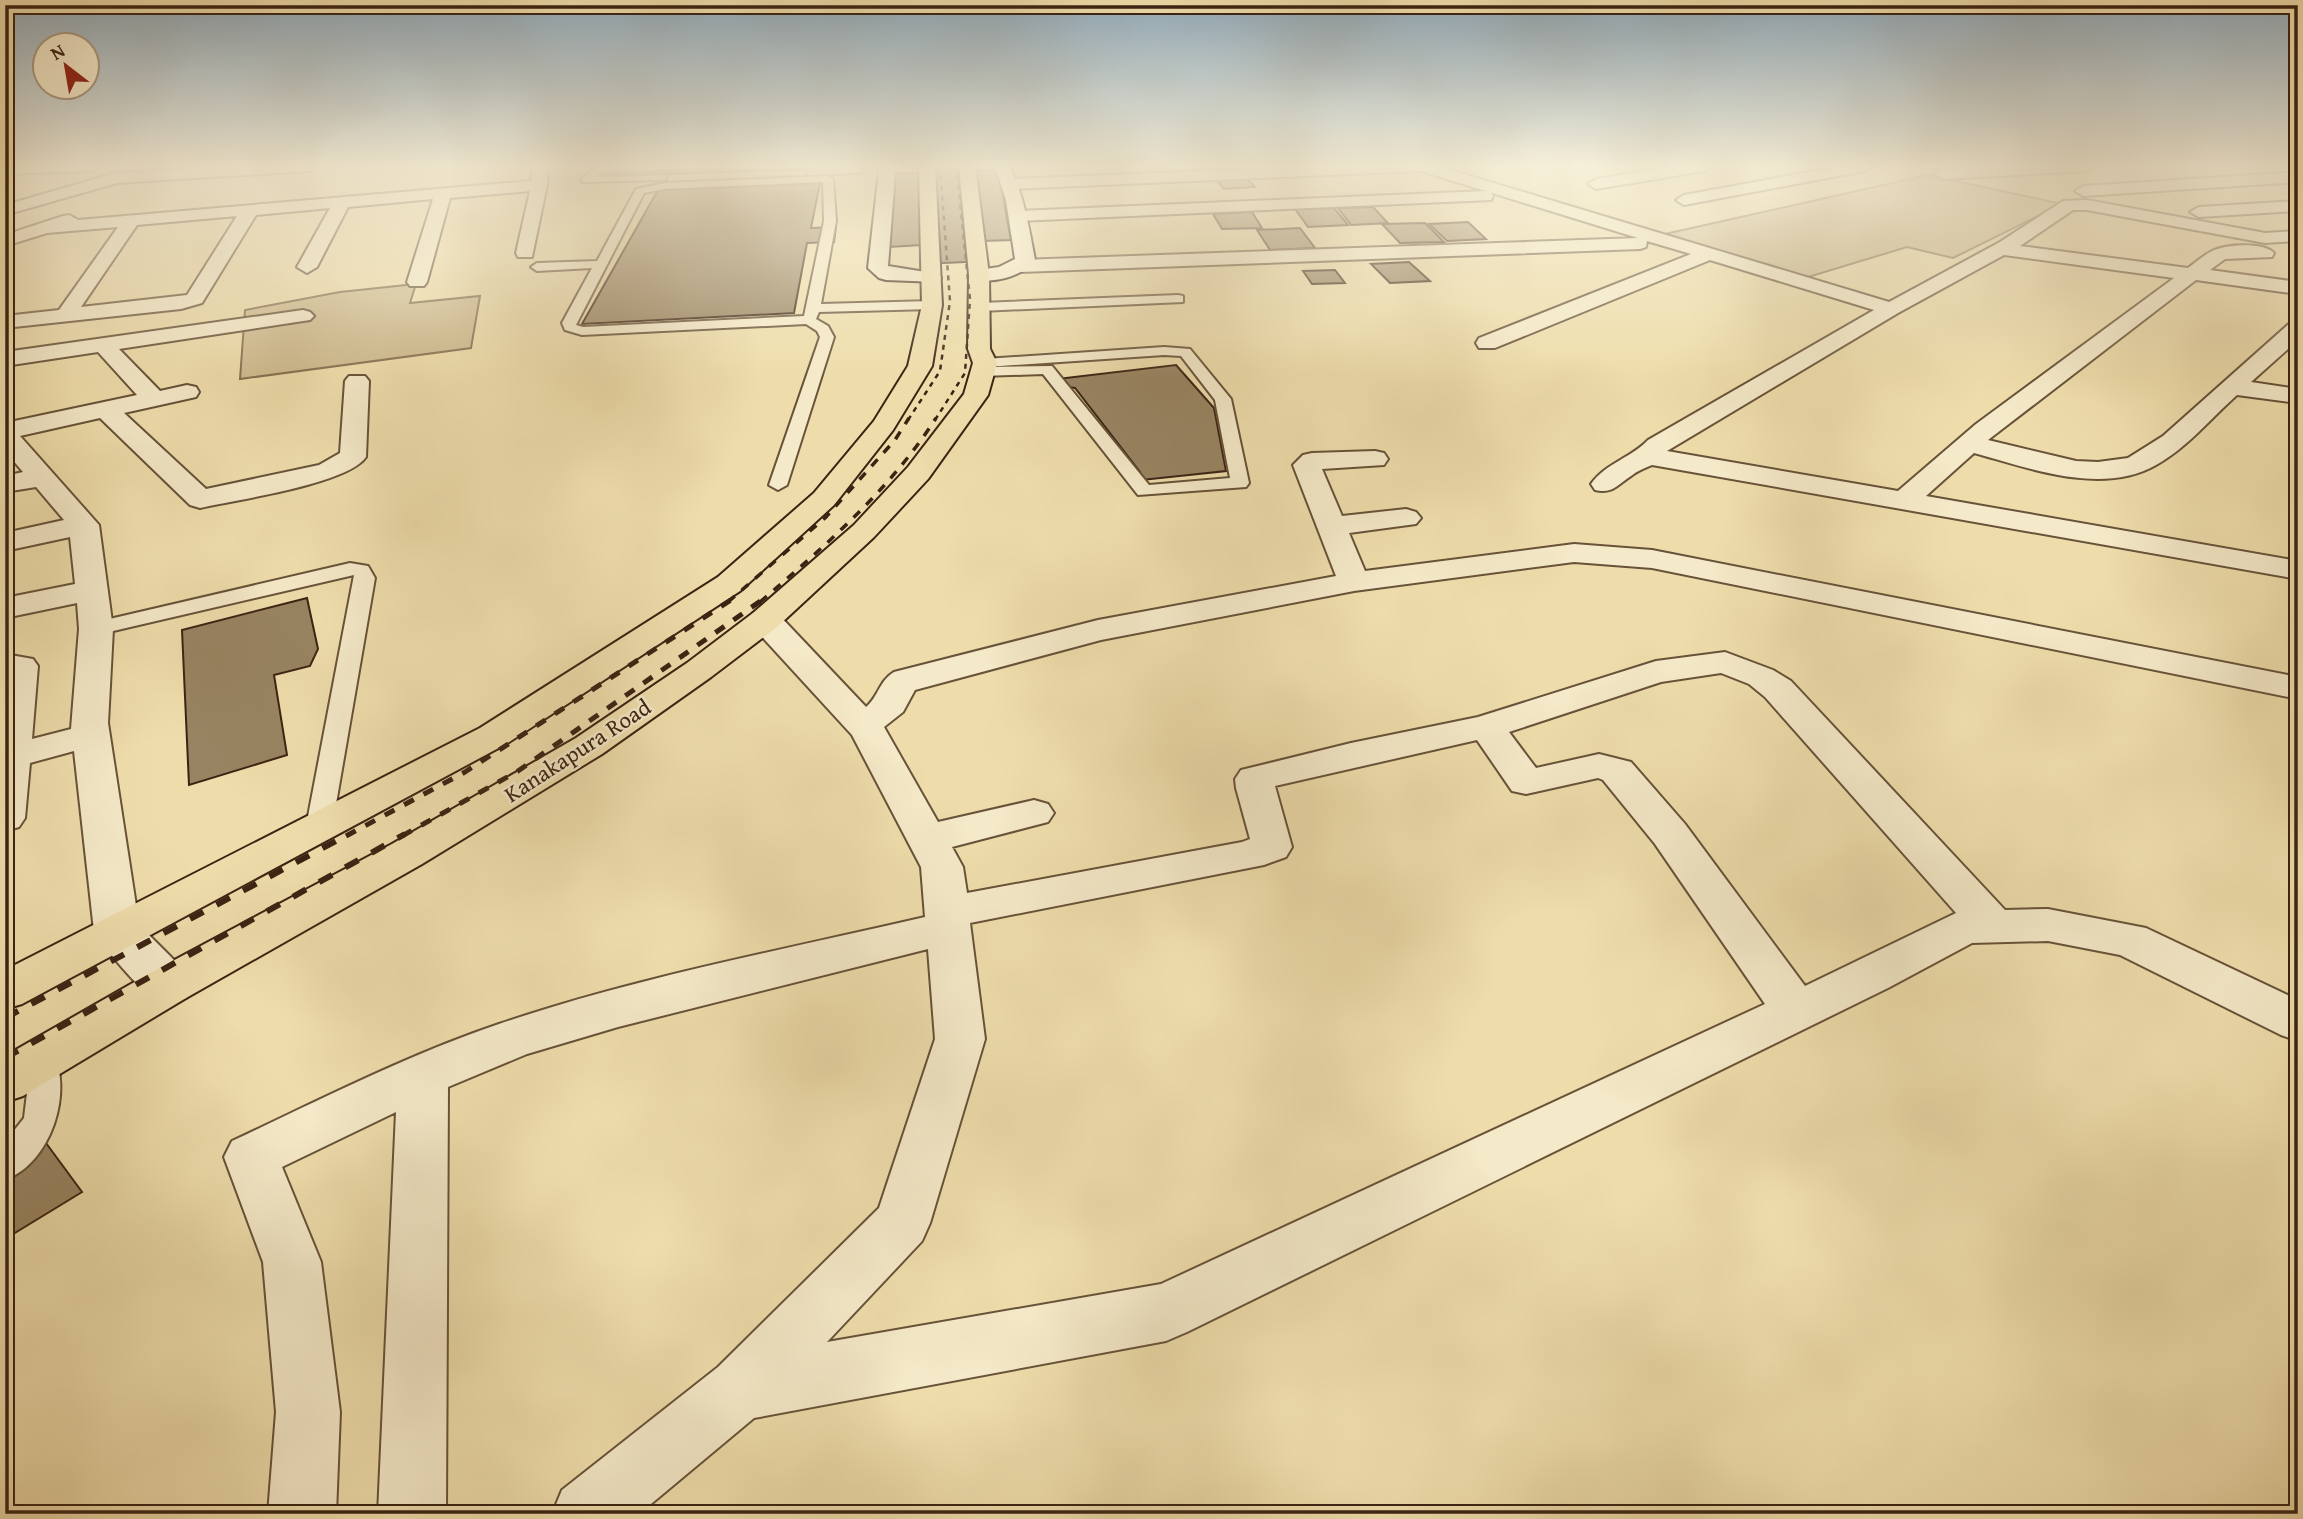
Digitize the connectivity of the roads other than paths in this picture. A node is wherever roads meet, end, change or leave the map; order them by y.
1 (120, 237) edge
2 (233, 237) edge
3 (323, 237) edge
4 (430, 237) edge
5 (533, 237) edge
6 (615, 237) edge
7 (827, 237) edge
8 (882, 237) edge
9 (930, 237) edge
10 (975, 237) edge
11 (1021, 237) edge
12 (1650, 237) edge
13 (2020, 237) edge
14 (2259, 237) edge
15 (2283, 237) edge
16 (13, 238) edge
17 (1666, 242) junction
18 (2002, 249) junction
19 (5, 254) edge
20 (1708, 254) junction
21 (2298, 258) edge
22 (531, 260) joint
23 (601, 264) junction
24 (1020, 266) junction
25 (307, 267) dead end
26 (2193, 274) junction
27 (417, 282) dead end
28 (980, 288) junction
29 (2298, 288) edge
30 (932, 289) junction
31 (1178, 299) dead end
32 (1891, 309) junction
33 (812, 314) junction
34 (65, 316) junction
35 (303, 316) dead end
36 (5, 322) edge
37 (2298, 328) edge
38 (1487, 343) dead end
39 (103, 345) junction
40 (5, 359) edge
41 (983, 368) junction
42 (357, 381) dead end
43 (2232, 387) junction
44 (187, 392) dead end
45 (2298, 396) edge
46 (154, 399) junction
47 (106, 410) junction
48 (5, 433) edge
49 (1969, 443) junction
50 (1648, 456) junction
51 (1375, 459) dead end
52 (44, 477) junction
53 (5, 484) edge
54 (1605, 484) dead end
55 (778, 485) dead end
56 (1905, 500) junction
57 (1406, 518) dead end
58 (84, 525) junction
59 (1331, 526) junction
60 (5, 542) edge
61 (2298, 570) edge
62 (1354, 582) junction
63 (91, 590) junction
64 (5, 608) edge
65 (765, 620) junction
66 (96, 629) junction
67 (5, 664) edge
68 (2298, 688) edge
69 (862, 725) junction
70 (1486, 727) junction
71 (90, 729) junction
72 (13, 751) junction
73 (1034, 813) dead end
74 (5, 818) edge
75 (319, 827) junction
76 (927, 839) junction
77 (948, 920) junction
78 (1994, 927) junction
79 (117, 931) junction
80 (169, 985) junction
81 (5, 991) edge
82 (1796, 1010) junction
83 (2298, 1022) edge
84 (41, 1059) junction
85 (423, 1074) junction
86 (5, 1081) edge
87 (5, 1165) edge
88 (740, 1389) junction
89 (302, 1514) edge
90 (412, 1514) edge
91 (586, 1514) edge

1 - 34 street
2 - 34 street
3 - 25 street
4 - 27 street
5 - 22 street
6 - 23 lane
7 - 33 lane
8 - 30 street
9 - 30 highway
10 - 28 highway
11 - 24 street
12 - 17 street
13 - 18 street
14 - 15 street
16 - 19 street
17 - 20 street
17 - 24 street
18 - 26 street
18 - 32 street
20 - 32 street
20 - 38 street
21 - 26 street
22 - 23 lane
23 - 33 lane
24 - 28 street
26 - 29 street
26 - 49 street
28 - 30 highway
28 - 31 lane
28 - 41 highway
30 - 33 lane
30 - 75 highway
32 - 50 street
33 - 55 lane
34 - 36 street
35 - 39 street
37 - 43 street
39 - 40 street
39 - 46 street
41 - 41 lane
41 - 65 highway, Kanakapura Road
42 - 47 street
43 - 45 street
43 - 49 street
44 - 46 street
46 - 47 street
47 - 48 street
48 - 52 street
49 - 56 street
50 - 54 street
50 - 56 street
51 - 59 street
52 - 53 street
52 - 58 street
56 - 61 street
57 - 59 street
58 - 60 street
58 - 63 street
59 - 62 street
62 - 68 street
62 - 69 street
63 - 64 street
63 - 66 street
65 - 69 street
65 - 80 highway, Kanakapura Road
66 - 71 street
66 - 75 lane
67 - 72 street
69 - 76 street
70 - 77 street
70 - 78 street
70 - 82 street
71 - 72 street
71 - 79 street
72 - 74 street
73 - 76 street
75 - 79 highway
76 - 77 street
77 - 85 street
77 - 88 street
78 - 82 street
78 - 83 street
79 - 80 street
79 - 81 highway
80 - 84 highway, Kanakapura Road
82 - 88 street
84 - 86 highway, Kanakapura Road
84 - 87 lane
85 - 89 street
85 - 90 street
88 - 91 street

